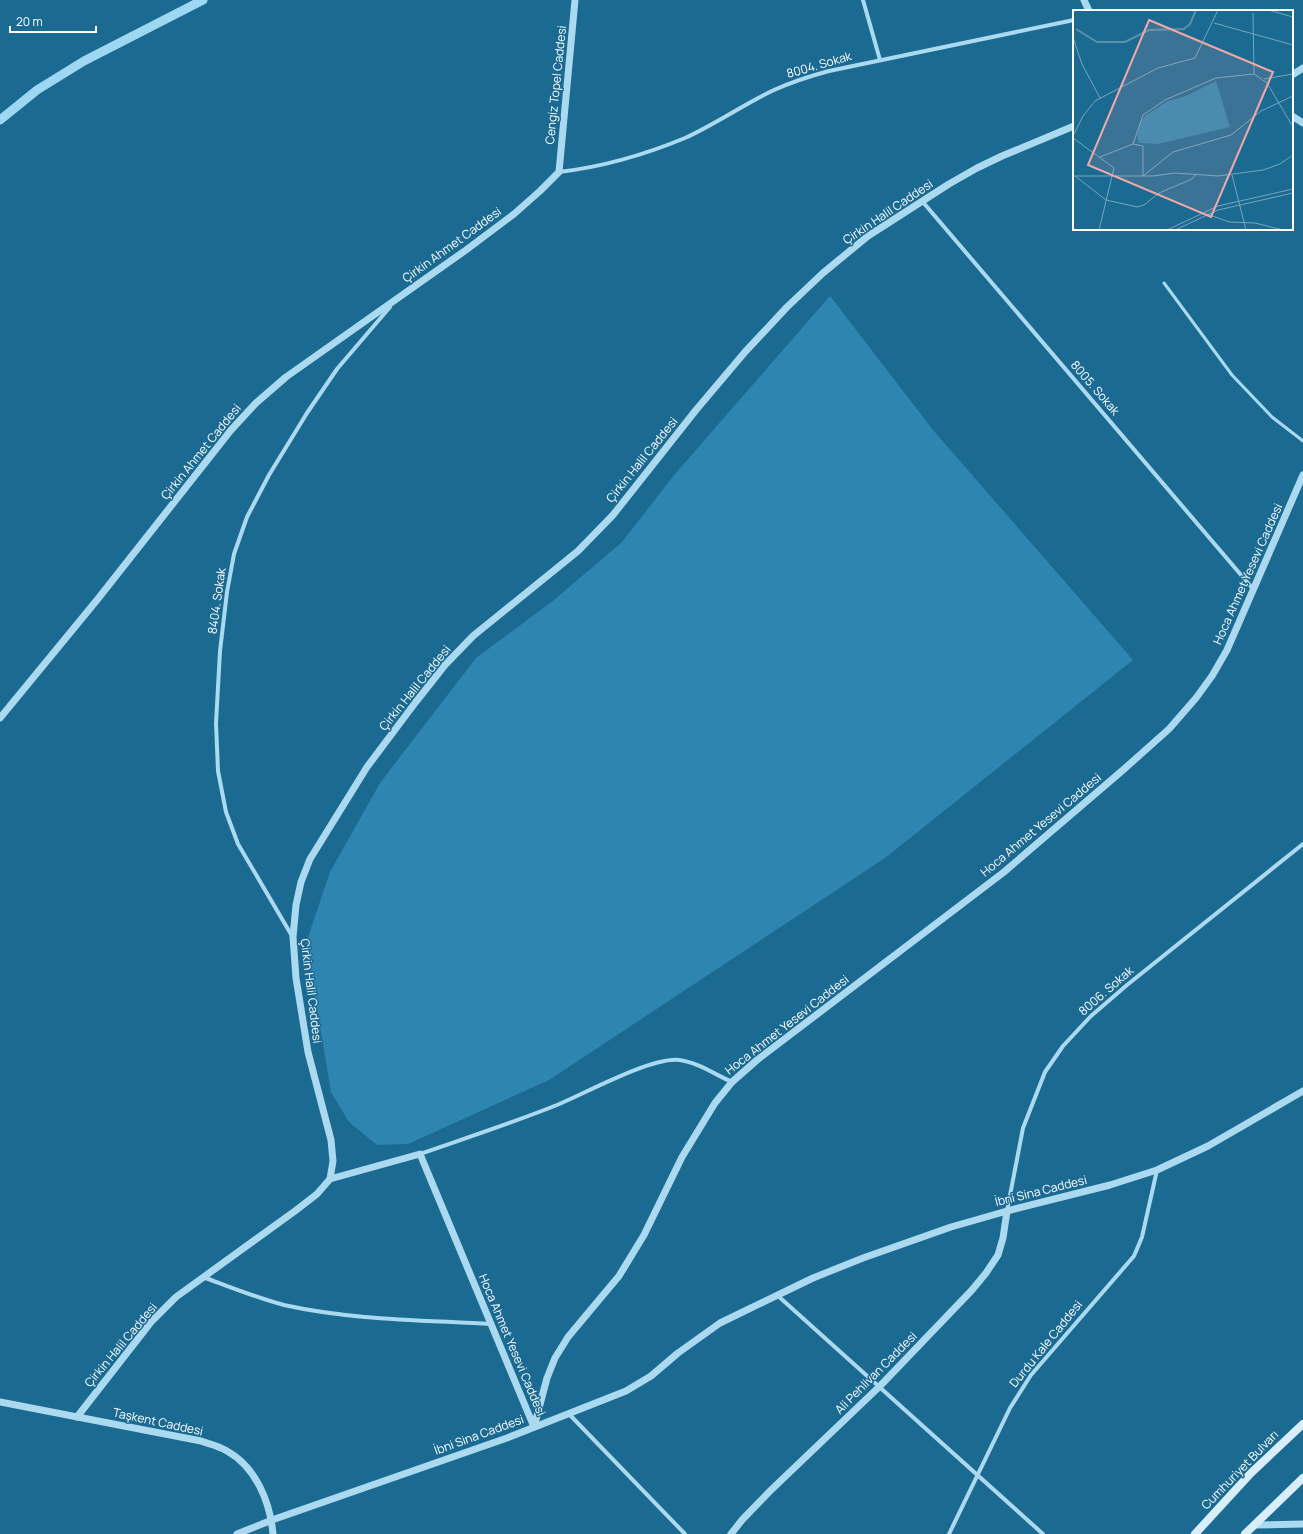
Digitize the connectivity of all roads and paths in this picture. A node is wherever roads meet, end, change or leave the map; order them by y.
1 (575, 0) edge
2 (864, 0) edge
3 (1084, 0) edge
4 (1089, 10) edge
5 (1073, 20) edge
6 (880, 60) junction
7 (1303, 68) edge
8 (1293, 74) edge
9 (1293, 117) edge
10 (1303, 123) edge
11 (1073, 126) edge
12 (559, 172) junction
13 (922, 201) junction
14 (1164, 283) dead end
15 (397, 299) junction
16 (1303, 441) edge
17 (1303, 475) edge
18 (1253, 589) junction
19 (0, 718) edge
20 (1303, 844) edge
21 (293, 937) junction
22 (732, 1082) junction
23 (1303, 1091) edge
24 (420, 1154) junction
25 (1157, 1170) junction
26 (330, 1179) junction
27 (1007, 1210) junction
28 (204, 1277) junction
29 (777, 1295) junction
30 (491, 1324) junction
31 (880, 1386) junction
32 (0, 1402) edge
33 (568, 1413) junction
34 (77, 1417) junction
35 (1303, 1424) edge
36 (534, 1427) junction
37 (977, 1476) junction
38 (1303, 1478) edge
39 (272, 1520) junction
40 (1303, 1524) edge
41 (1254, 1525) junction
42 (236, 1534) edge
43 (273, 1534) edge
44 (685, 1534) edge
45 (731, 1534) edge
46 (949, 1534) edge
47 (1043, 1534) edge
48 (1195, 1534) edge
49 (1245, 1534) edge

1 - 12 street, Cengiz Topel Caddesi
2 - 6 street
3 - 4 street
5 - 6 street, 8004. Sokak
6 - 12 street, 8004. Sokak
7 - 8 street
9 - 10 street
11 - 13 street, Çirkin Halil Caddesi
12 - 15 street, Çirkin Ahmet Caddesi
13 - 18 street, 8005. Sokak
13 - 21 street, Çirkin Halil Caddesi
14 - 16 lane
15 - 19 street, Çirkin Ahmet Caddesi
15 - 21 street, 8404. Sokak
17 - 18 street, Hoca Ahmet Yesevi Caddesi
18 - 22 street, Hoca Ahmet Yesevi Caddesi
20 - 27 street, 8006. Sokak
21 - 26 street, Çirkin Halil Caddesi
22 - 24 street
22 - 36 street, Hoca Ahmet Yesevi Caddesi
23 - 25 street, İbni Sina Caddesi
24 - 26 street
24 - 30 street, Hoca Ahmet Yesevi Caddesi
25 - 27 street, İbni Sina Caddesi
25 - 37 street, Durdu Kale Caddesi
26 - 28 street, Çirkin Halil Caddesi
27 - 29 street, İbni Sina Caddesi
27 - 31 street, Ali Pehlivan Caddesi
28 - 30 street
28 - 34 street, Çirkin Halil Caddesi
29 - 31 street
29 - 33 street, İbni Sina Caddesi
30 - 36 street, Hoca Ahmet Yesevi Caddesi
31 - 37 street
31 - 45 street, Ali Pehlivan Caddesi
32 - 34 street, Taşkent Caddesi
33 - 36 street, İbni Sina Caddesi
33 - 44 street
34 - 39 street, Taşkent Caddesi
35 - 48 main road, Cumhuriyet Bulvarı
36 - 39 street, İbni Sina Caddesi
37 - 46 street, Durdu Kale Caddesi
37 - 47 street
38 - 41 main road
39 - 42 street, İbni Sina Caddesi
39 - 43 street, Taşkent Caddesi
40 - 41 street
41 - 49 main road

